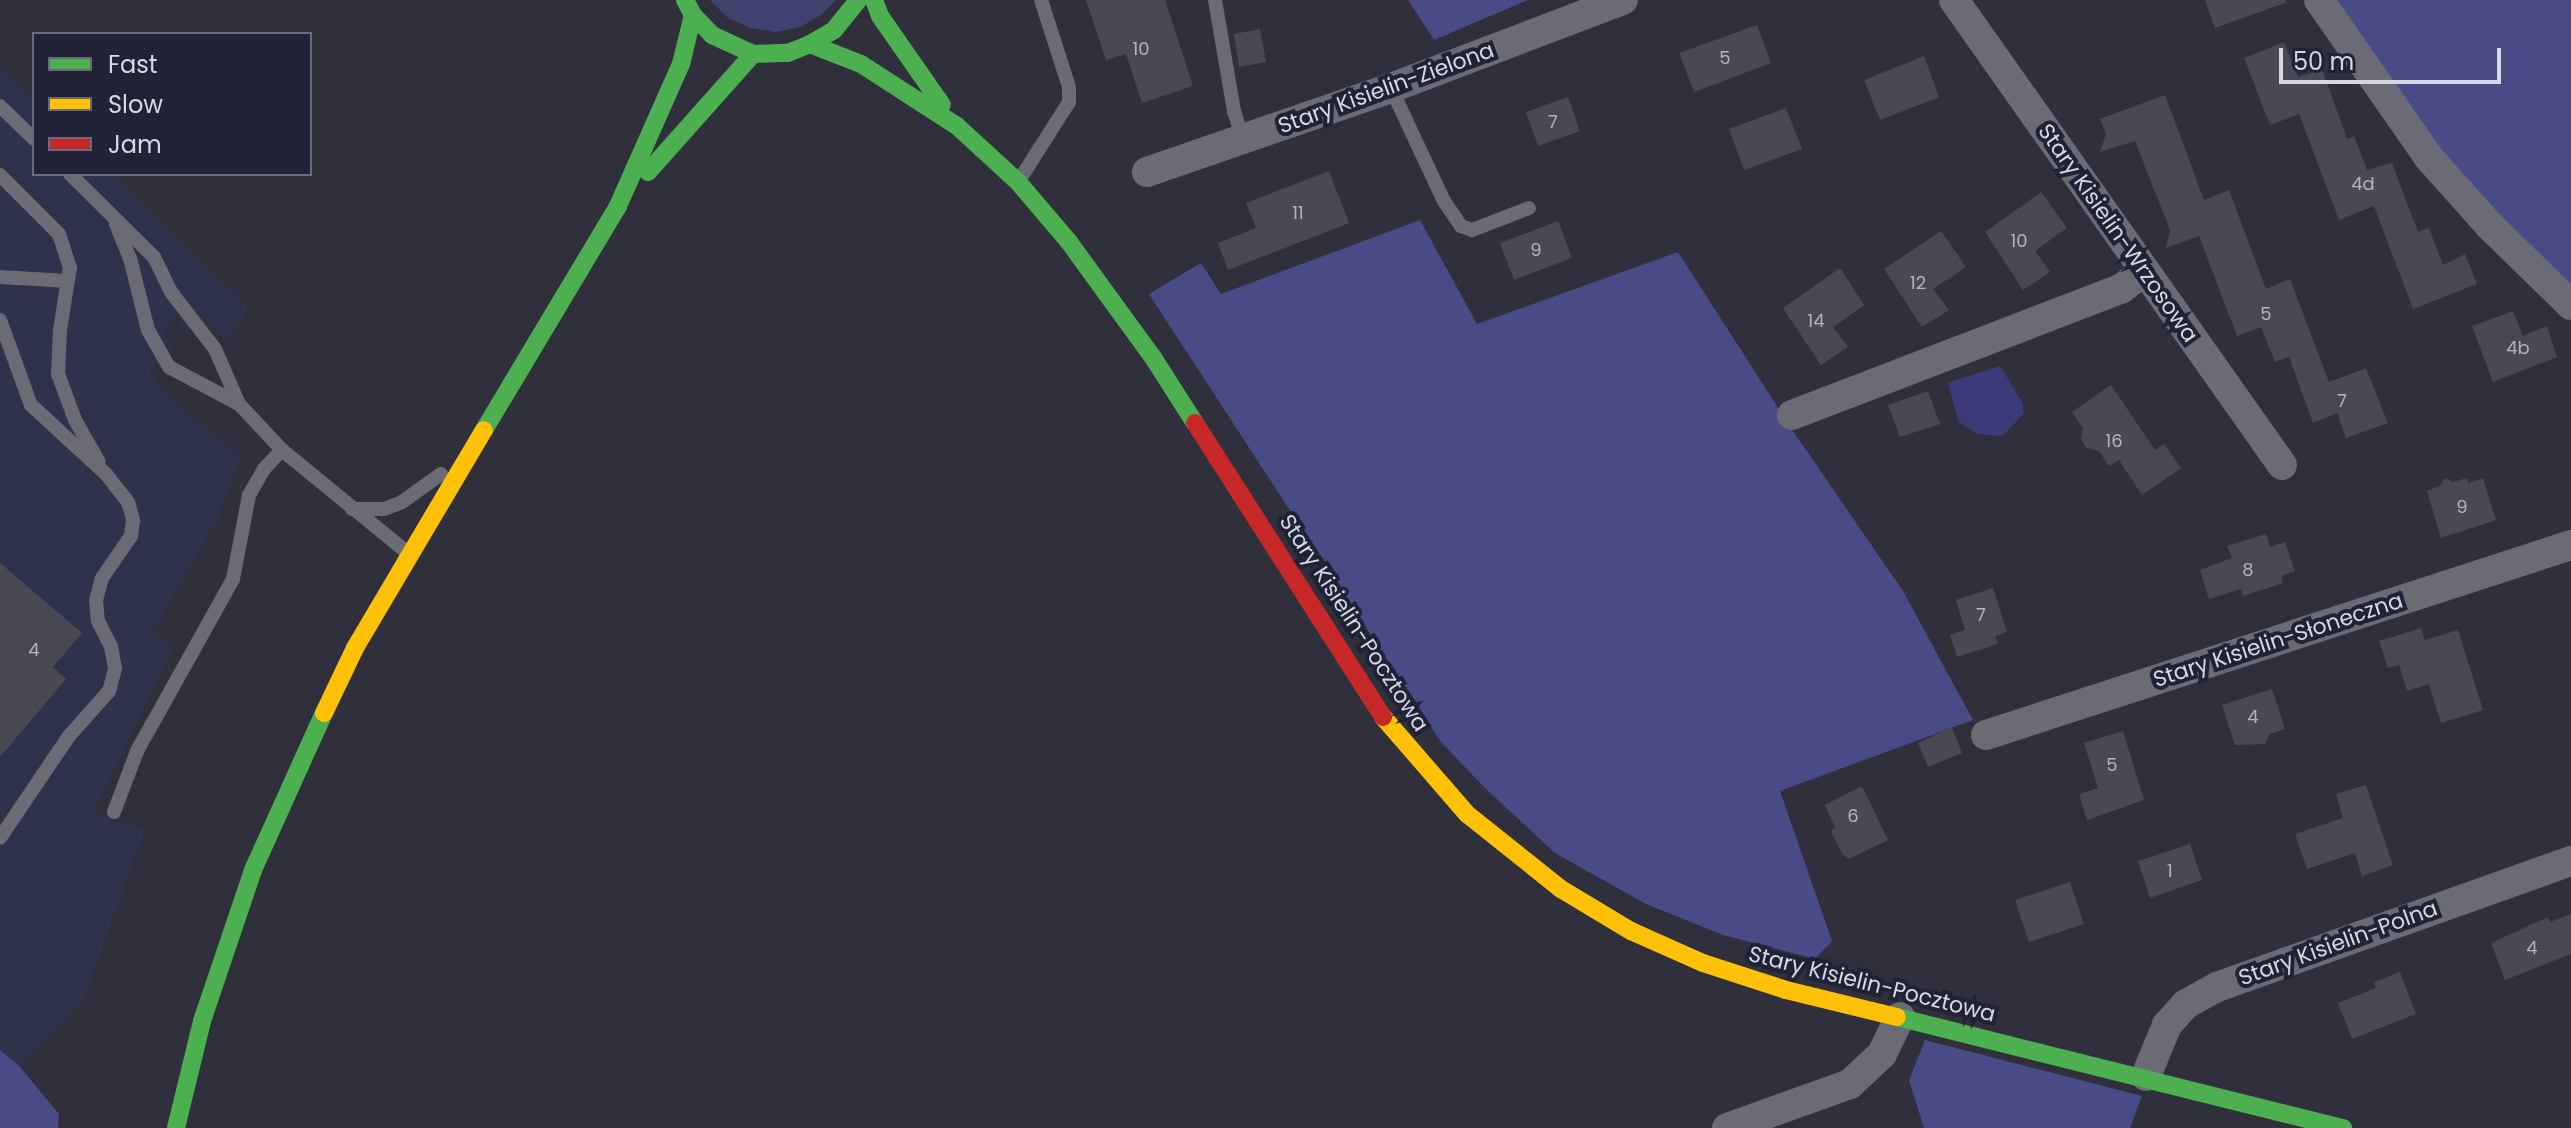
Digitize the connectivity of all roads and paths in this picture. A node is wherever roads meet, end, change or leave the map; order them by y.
1 (858, 0) edge
2 (874, 0) edge
3 (1041, 0) edge
4 (1215, 0) edge
5 (1623, 0) edge
6 (1954, 0) edge
7 (2319, 0) edge
8 (689, 8) edge
9 (810, 44) junction
10 (753, 54) junction
11 (1391, 88) junction
12 (0, 106) edge
13 (957, 126) junction
14 (32, 137) edge
15 (1243, 139) junction
16 (1147, 172) dead end
17 (0, 175) edge
18 (72, 176) edge
19 (1018, 182) junction
20 (618, 206) junction
21 (1529, 208) dead end
22 (113, 217) junction
23 (2144, 271) junction
24 (0, 277) edge
25 (68, 281) junction
26 (2571, 305) edge
27 (0, 320) edge
28 (239, 404) junction
29 (1792, 415) dead end
30 (479, 438) junction
31 (282, 450) junction
32 (2282, 465) dead end
33 (106, 474) junction
34 (350, 508) junction
35 (2571, 545) edge
36 (410, 554) junction
37 (1986, 735) dead end
38 (114, 812) dead end
39 (0, 838) edge
40 (2571, 861) edge
41 (1900, 1017) junction
42 (2146, 1076) junction
43 (176, 1128) edge
44 (1727, 1128) edge
45 (2343, 1128) edge

1 - 9 street
2 - 13 street, Stary Kisielin-Pocztowa
3 - 19 lane
4 - 15 lane
5 - 11 street, Stary Kisielin-Zielona
6 - 23 street, Stary Kisielin-Wrzosowa
7 - 26 street
8 - 10 street
8 - 20 street
9 - 10 street
9 - 13 street, Stary Kisielin-Pocztowa
10 - 20 street
11 - 15 street, Stary Kisielin-Zielona
11 - 21 lane
12 - 14 lane
13 - 19 street, Stary Kisielin-Pocztowa
15 - 16 street, Stary Kisielin-Zielona
17 - 25 lane
18 - 22 lane
19 - 41 street, Stary Kisielin-Pocztowa
20 - 30 street
22 - 28 lane
22 - 28 lane
23 - 29 street
23 - 32 street, Stary Kisielin-Wrzosowa
24 - 25 lane
25 - 33 lane
27 - 33 lane
28 - 31 lane
30 - 34 lane
30 - 36 street
31 - 34 lane
31 - 38 lane
33 - 39 lane
34 - 36 lane
35 - 37 street, Stary Kisielin-Słoneczna
36 - 43 street
40 - 42 street, Stary Kisielin-Polna
41 - 42 street, Stary Kisielin-Pocztowa
41 - 44 street
42 - 45 street, Stary Kisielin-Pocztowa

